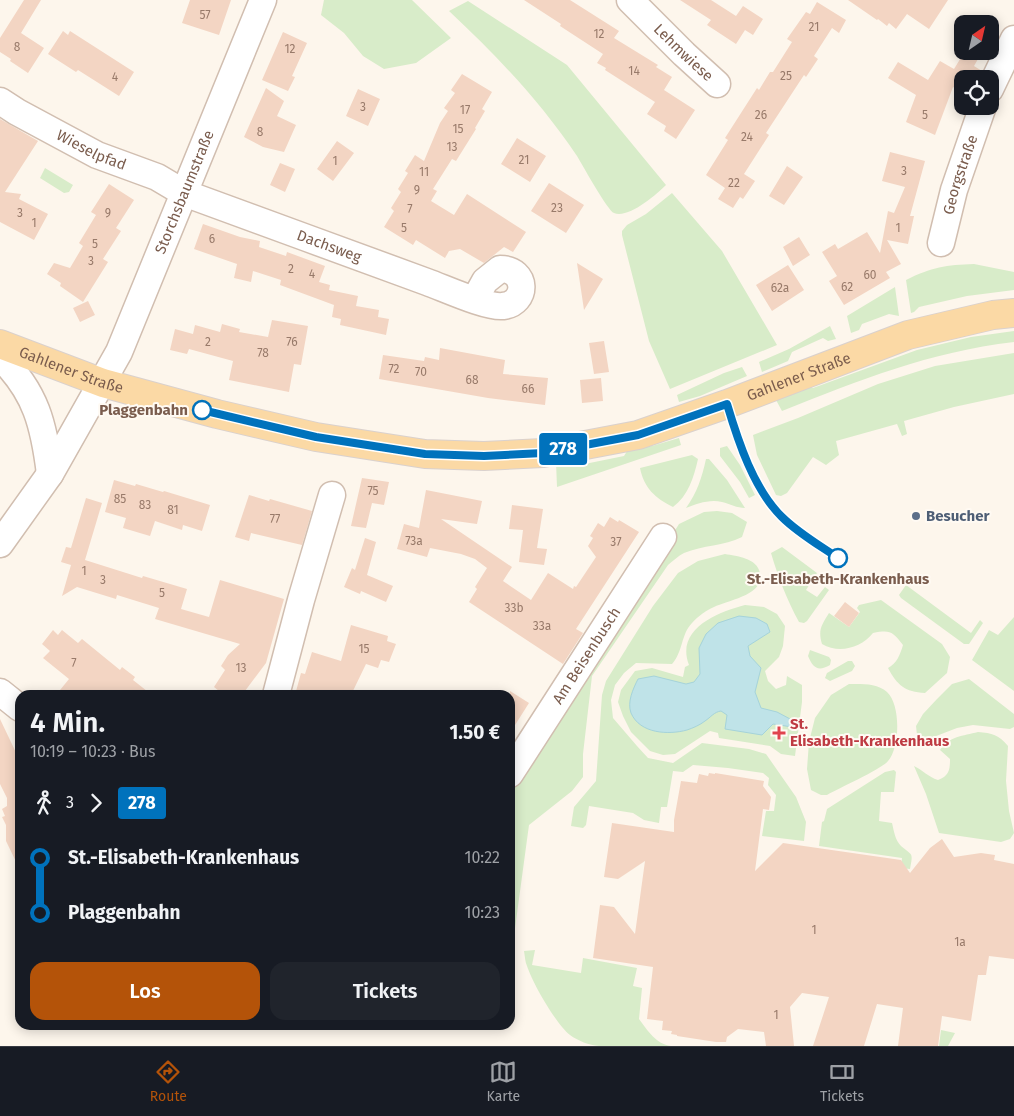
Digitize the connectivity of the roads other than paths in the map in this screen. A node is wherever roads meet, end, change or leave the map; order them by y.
1 (263, 0) edge
2 (630, 0) edge
3 (1014, 39) edge
4 (999, 70) edge
5 (717, 84) dead end
6 (0, 101) edge
7 (980, 115) edge
8 (184, 193) junction
9 (941, 244) dead end
10 (475, 299) dead end
11 (1014, 313) edge
12 (0, 344) edge
13 (0, 357) edge
14 (103, 382) junction
15 (50, 474) junction
16 (332, 495) dead end
17 (663, 537) dead end
18 (0, 544) edge
19 (277, 690) edge
20 (0, 692) edge
21 (15, 704) edge
22 (515, 766) edge

1 - 8 street, Storchsbaumstraße
2 - 5 street, Lehmwiese
3 - 4 street
6 - 8 street, Wieselpfad
7 - 9 street, Georgstraße
8 - 10 street, Dachsweg
8 - 14 street, Storchsbaumstraße
11 - 14 main road, Gahlener Straße
12 - 14 main road, Gahlener Straße
13 - 15 street
14 - 15 street
15 - 18 street
16 - 19 street
17 - 22 street, Am Beisenbusch
20 - 21 street

